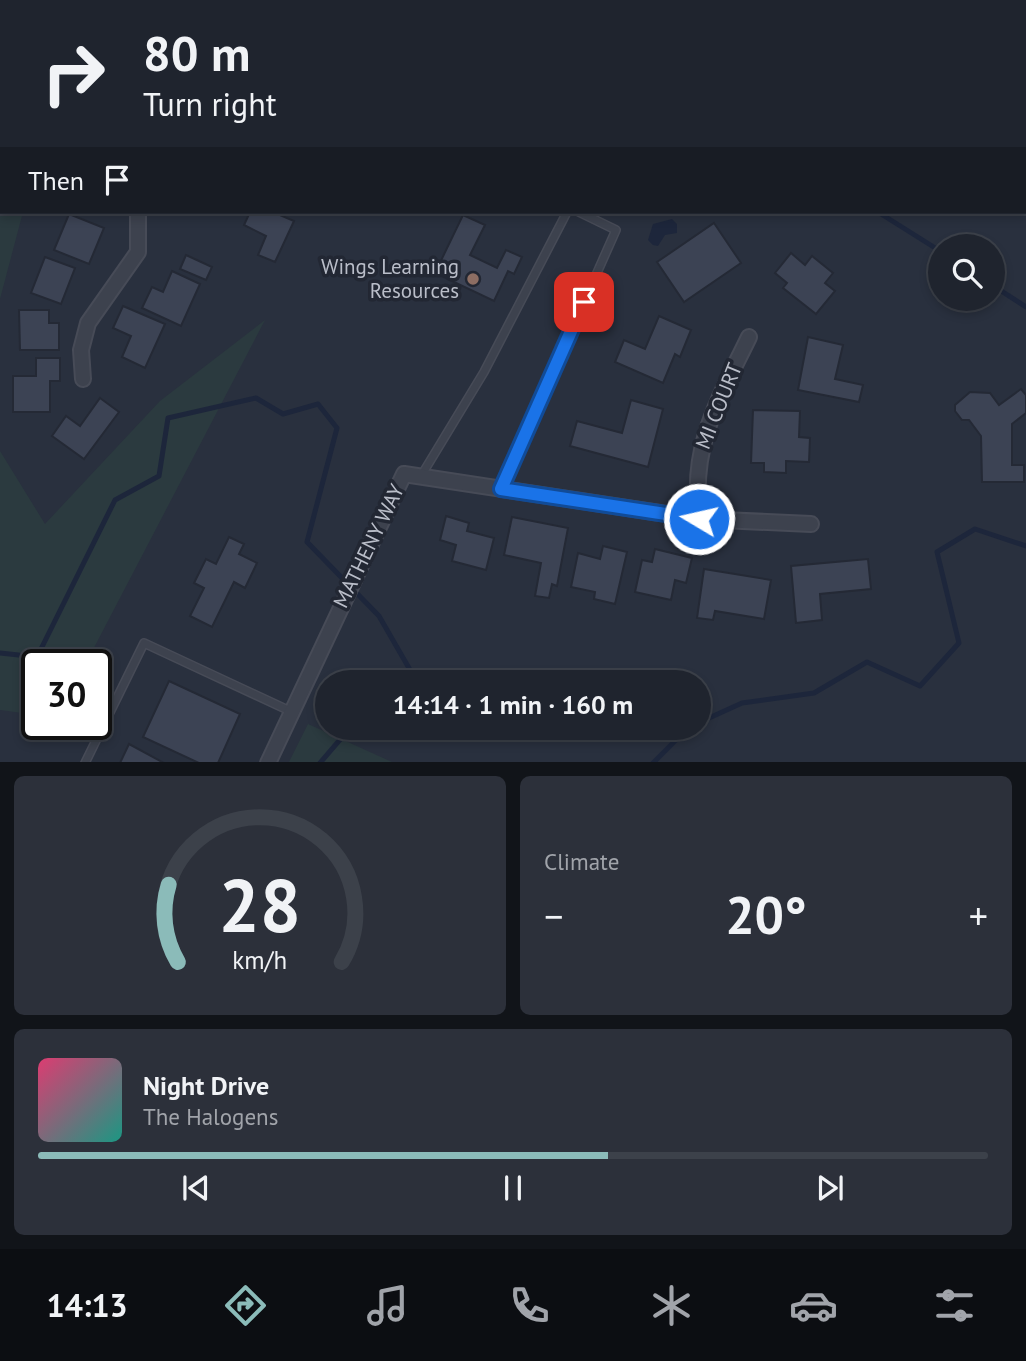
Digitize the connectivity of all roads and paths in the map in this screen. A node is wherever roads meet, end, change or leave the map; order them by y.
1 (138, 214) edge
2 (566, 214) edge
3 (583, 214) edge
4 (749, 337) dead end
5 (83, 379) dead end
6 (421, 476) junction
7 (501, 489) junction
8 (699, 519) junction
9 (811, 524) dead end
10 (290, 711) junction
11 (85, 762) edge
12 (268, 762) edge

1 - 5 street
2 - 6 lane
3 - 7 lane
4 - 8 street, MI COURT
6 - 7 street, MATHENY WAY
6 - 10 street, MATHENY WAY
7 - 8 street, MATHENY WAY
8 - 9 street, MATHENY WAY
10 - 11 lane
10 - 12 street, MATHENY WAY

